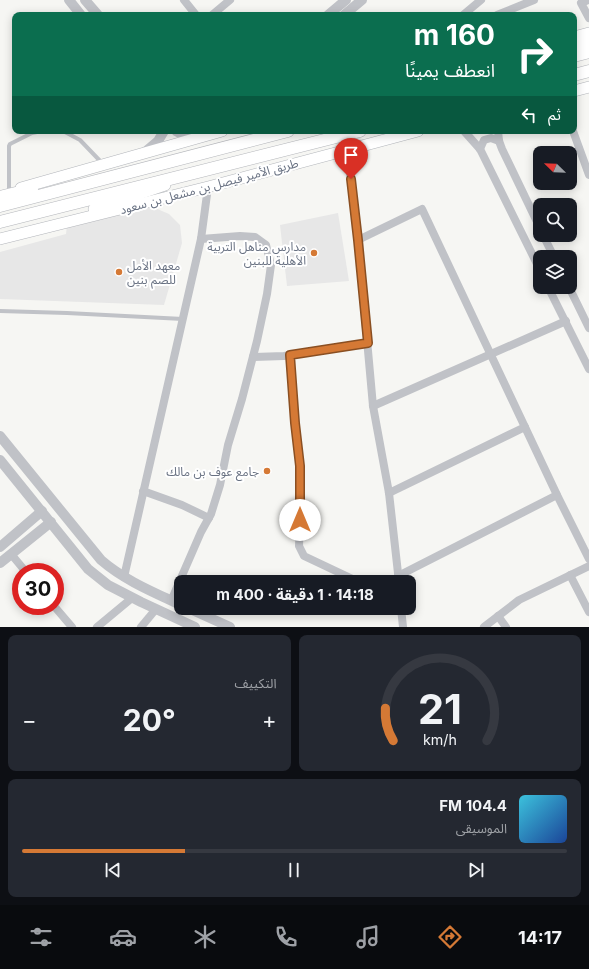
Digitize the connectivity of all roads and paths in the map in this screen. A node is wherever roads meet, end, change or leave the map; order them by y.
1 (68, 0) edge
2 (85, 0) edge
3 (184, 0) edge
4 (230, 0) edge
5 (346, 0) edge
6 (362, 0) edge
7 (481, 0) edge
8 (534, 0) edge
9 (583, 1) edge
10 (78, 12) edge
11 (95, 12) edge
12 (194, 12) edge
13 (216, 12) edge
14 (332, 12) edge
15 (348, 12) edge
16 (467, 12) edge
17 (504, 12) edge
18 (589, 18) edge
19 (589, 33) edge
20 (577, 36) edge
21 (589, 44) edge
22 (577, 46) edge
23 (589, 52) edge
24 (577, 55) edge
25 (589, 71) edge
26 (577, 74) edge
27 (589, 74) edge
28 (577, 78) edge
29 (589, 87) edge
30 (577, 90) edge
31 (30, 134) edge
32 (69, 134) edge
33 (162, 134) edge
34 (181, 134) edge
35 (194, 134) edge
36 (196, 134) edge
37 (276, 134) edge
38 (348, 134) edge
39 (354, 134) edge
40 (406, 134) edge
41 (467, 134) edge
42 (498, 134) edge
43 (575, 134) edge
44 (337, 137) junction
45 (499, 141) junction
46 (347, 149) junction
47 (480, 149) junction
48 (144, 152) junction
49 (198, 154) junction
50 (103, 164) junction
51 (205, 170) junction
52 (589, 175) edge
53 (208, 187) junction
54 (3, 194) edge
55 (0, 206) edge
56 (533, 213) edge
57 (0, 222) edge
58 (48, 226) junction
59 (0, 239) edge
60 (201, 239) junction
61 (358, 240) junction
62 (533, 256) edge
63 (552, 294) edge
64 (573, 294) edge
65 (0, 311) edge
66 (585, 313) edge
67 (183, 319) junction
68 (566, 321) junction
69 (589, 328) edge
70 (368, 343) junction
71 (491, 354) junction
72 (290, 355) junction
73 (253, 357) junction
74 (589, 368) edge
75 (373, 406) junction
76 (525, 427) junction
77 (0, 436) edge
78 (0, 460) edge
79 (143, 491) junction
80 (389, 493) junction
81 (557, 495) junction
82 (42, 511) junction
83 (209, 518) junction
84 (51, 522) junction
85 (0, 547) edge
86 (11, 554) junction
87 (589, 559) edge
88 (0, 563) edge
89 (18, 563) edge
90 (589, 566) edge
91 (345, 575) edge
92 (398, 575) edge
93 (406, 575) edge
94 (570, 576) junction
95 (124, 577) junction
96 (132, 598) junction
97 (171, 601) junction
98 (174, 602) edge
99 (156, 609) junction
100 (589, 612) edge
101 (62, 615) edge
102 (203, 615) edge
103 (402, 615) edge
104 (498, 616) junction
105 (72, 627) edge
106 (97, 627) edge
107 (141, 627) edge
108 (195, 627) edge
109 (230, 627) edge
110 (403, 627) edge
111 (484, 627) edge
112 (506, 627) edge

1 - 10 street
2 - 11 street
3 - 12 street
4 - 13 street
5 - 14 street
6 - 15 street
7 - 16 street
8 - 17 street
9 - 18 street
19 - 20 main road
21 - 22 main road
23 - 24 main road
25 - 26 main road
27 - 28 main road
29 - 30 main road
31 - 54 lane
32 - 50 lane
33 - 48 street
34 - 35 street
36 - 48 main road
37 - 49 main road
38 - 44 main road, طريق الأمير فيصل بن مشعل بن سعود
39 - 44 main road
40 - 46 main road, طريق الأمير فيصل بن مشعل بن سعود
41 - 47 street
42 - 45 street
43 - 52 street
44 - 51 main road, طريق الأمير فيصل بن مشعل بن سعود
45 - 47 street
45 - 56 street
46 - 53 main road, طريق الأمير فيصل بن مشعل بن سعود
46 - 61 street
47 - 62 street
48 - 50 main road
49 - 54 main road
49 - 55 main road
50 - 54 main road
51 - 57 main road, طريق الأمير فيصل بن مشعل بن سعود
51 - 58 main road
53 - 58 main road, طريق الأمير فيصل بن مشعل بن سعود
53 - 60 street
58 - 59 main road, طريق الأمير فيصل بن مشعل بن سعود
60 - 67 street
60 - 73 street
61 - 70 street
61 - 71 street
63 - 68 street
64 - 66 street
65 - 67 lane
66 - 69 street
67 - 79 street
68 - 71 street
68 - 74 street
70 - 72 street
70 - 75 street
71 - 75 street
71 - 76 street
72 - 73 street
72 - 91 street
73 - 83 street
75 - 80 street
76 - 80 street
76 - 81 street
77 - 95 street
78 - 82 street
79 - 83 street
79 - 95 street
80 - 92 street
81 - 87 street
81 - 93 street
82 - 84 street
82 - 85 street
83 - 97 street
84 - 86 street
84 - 96 street
86 - 88 street
86 - 89 street
90 - 94 street
94 - 100 street
94 - 104 street
95 - 97 street
96 - 99 street
96 - 106 street
97 - 98 street
99 - 107 street
99 - 108 street
101 - 105 street
102 - 109 street
103 - 110 street
104 - 111 street
104 - 112 street

